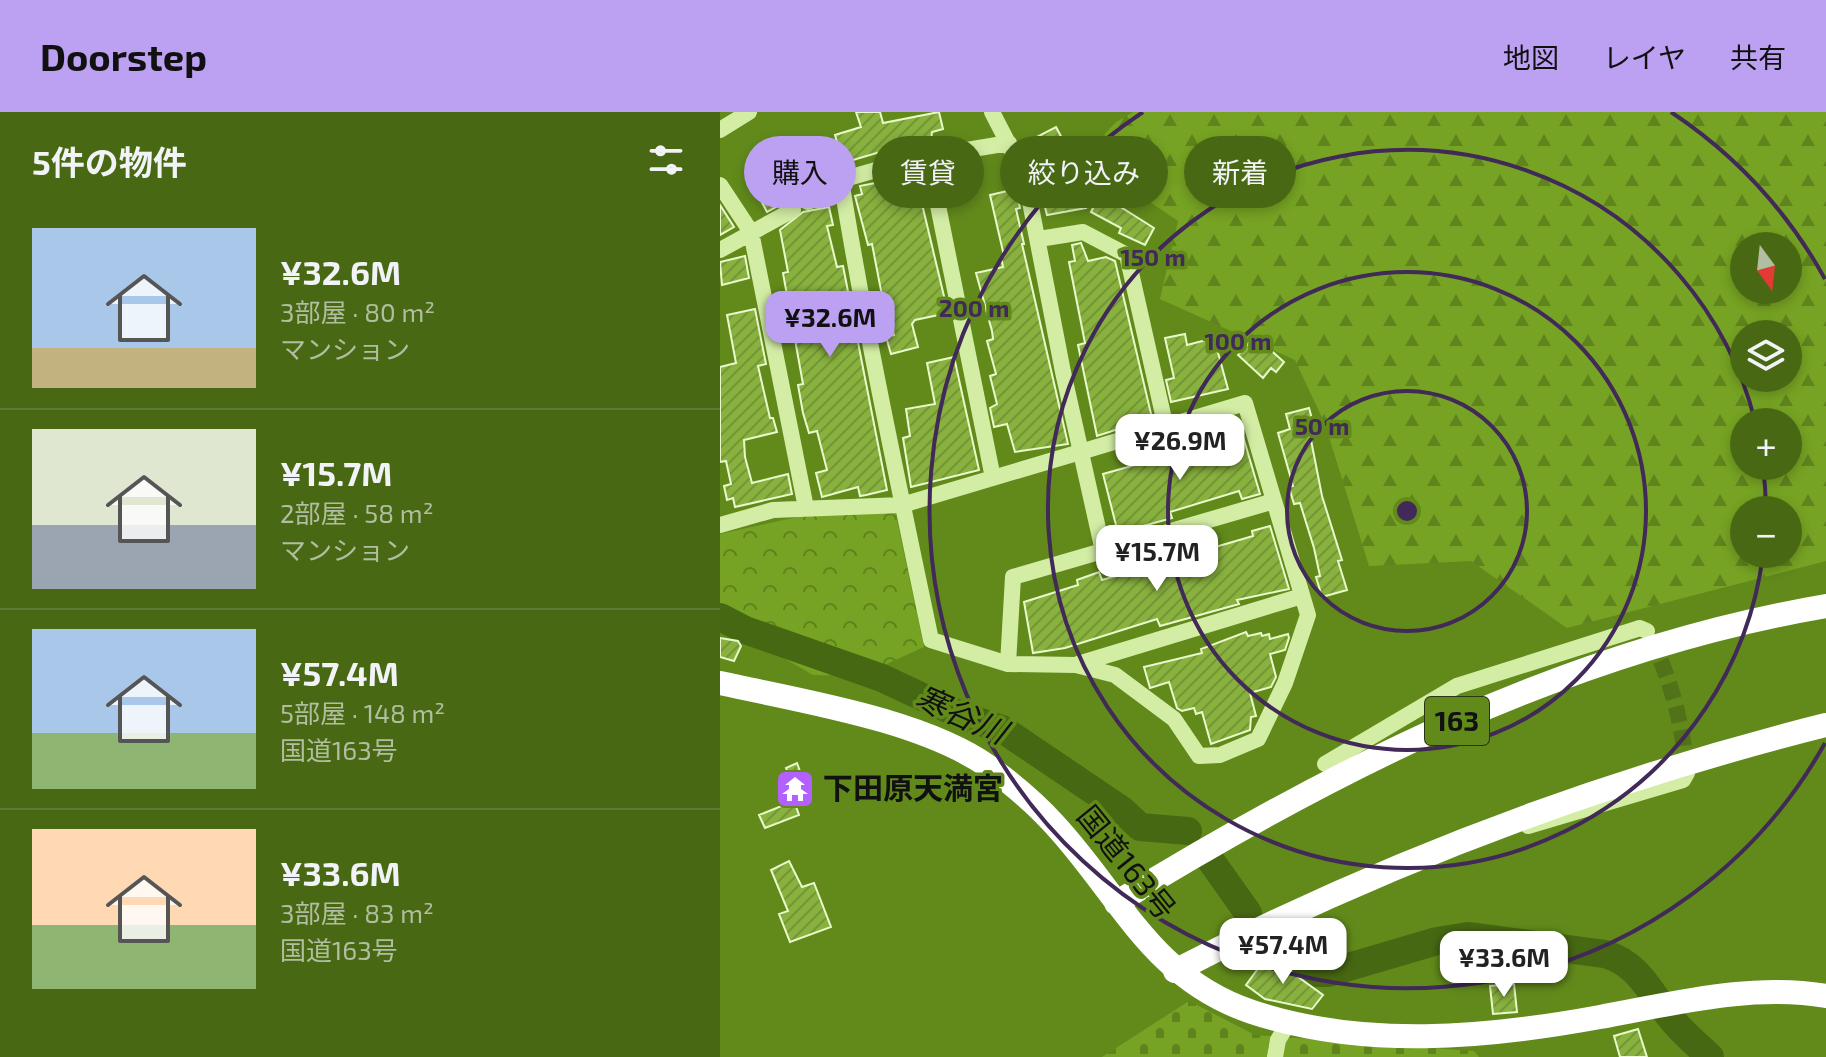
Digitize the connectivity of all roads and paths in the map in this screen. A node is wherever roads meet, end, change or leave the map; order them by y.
1 (749, 112) edge
2 (992, 112) edge
3 (720, 130) edge
4 (1005, 136) edge
5 (720, 185) edge
6 (846, 208) edge
7 (938, 208) edge
8 (1032, 208) edge
9 (793, 210) dead end
10 (751, 232) junction
11 (1039, 239) junction
12 (720, 250) edge
13 (1166, 428) junction
14 (1082, 453) junction
15 (993, 478) junction
16 (1274, 501) junction
17 (902, 505) junction
18 (806, 508) junction
19 (720, 525) edge
20 (1103, 551) junction
21 (1302, 596) junction
22 (1826, 606) edge
23 (1647, 631) dead end
24 (1008, 664) junction
25 (1076, 665) junction
26 (720, 683) edge
27 (1404, 715) junction
28 (1826, 725) edge
29 (1418, 737) junction
30 (1325, 764) dead end
31 (1687, 773) dead end
32 (1446, 844) junction
33 (1116, 903) junction
34 (1175, 971) junction
35 (1826, 996) edge
36 (1289, 1022) junction
37 (1275, 1057) edge

1 - 3 street
2 - 4 street
5 - 10 street
6 - 17 street
7 - 15 street
8 - 11 street
9 - 10 street
10 - 12 street
10 - 18 street
11 - 13 street
11 - 14 street
13 - 14 street
13 - 16 street
14 - 15 street
14 - 20 street
15 - 17 street
16 - 20 street
16 - 21 street
17 - 18 street
17 - 24 street
18 - 19 street
20 - 24 street
21 - 25 street
21 - 25 street
22 - 29 highway, 163
23 - 27 street
24 - 25 street
26 - 33 highway, 国道163号
27 - 29 street
27 - 30 street
28 - 32 highway
29 - 33 highway, 163
31 - 32 street
32 - 34 highway
33 - 34 highway, 国道163号
34 - 36 highway, 国道163号
35 - 36 highway, 国道163号
36 - 37 street

